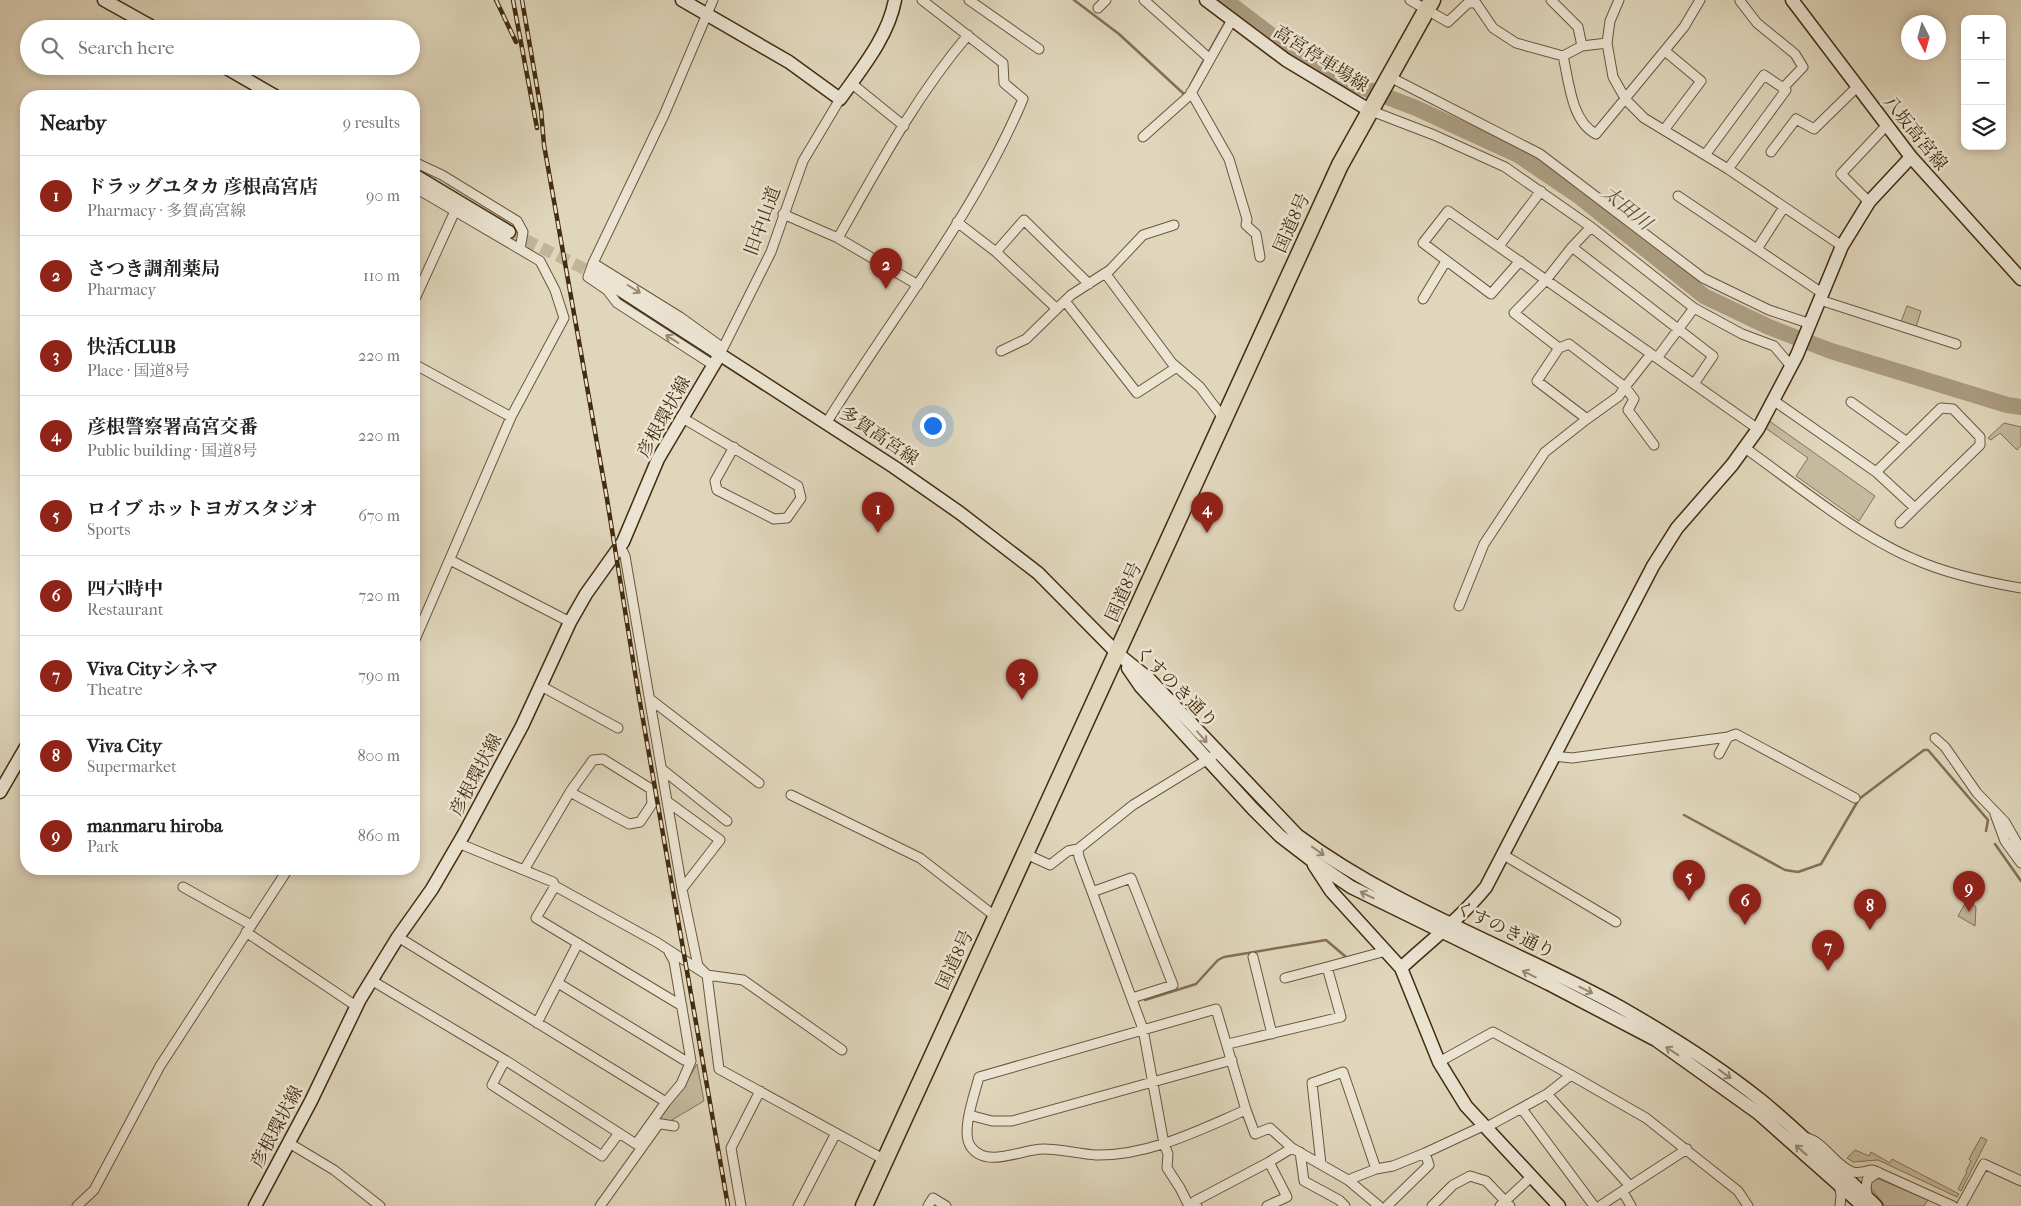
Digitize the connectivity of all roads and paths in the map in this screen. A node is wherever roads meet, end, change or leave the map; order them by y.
1 (104, 0) edge
2 (682, 0) edge
3 (713, 0) edge
4 (895, 0) edge
5 (922, 0) edge
6 (969, 0) edge
7 (1106, 0) edge
8 (1144, 0) edge
9 (1206, 0) edge
10 (1410, 0) edge
11 (1551, 0) edge
12 (1700, 0) edge
13 (1792, 0) edge
14 (1617, 1) edge
15 (1740, 1) edge
16 (1429, 5) edge
17 (1098, 8) dead end
18 (706, 14) junction
19 (140, 20) edge
20 (1232, 20) junction
21 (968, 35) junction
22 (1608, 43) junction
23 (1582, 46) junction
24 (1039, 49) dead end
25 (1665, 51) junction
26 (1563, 56) junction
27 (1210, 59) junction
28 (239, 75) edge
29 (1387, 78) junction
30 (851, 84) junction
31 (1857, 87) junction
32 (1783, 88) junction
33 (265, 90) edge
34 (1191, 92) junction
35 (840, 99) junction
36 (1626, 100) junction
37 (1371, 107) junction
38 (904, 126) junction
39 (1886, 126) junction
40 (1664, 130) junction
41 (1143, 137) dead end
42 (1771, 152) dead end
43 (1706, 155) junction
44 (1911, 157) junction
45 (420, 165) edge
46 (1728, 169) junction
47 (420, 179) edge
48 (420, 191) edge
49 (1541, 191) junction
50 (1678, 196) dead end
51 (1869, 202) junction
52 (1784, 207) junction
53 (455, 211) junction
54 (783, 214) junction
55 (957, 222) junction
56 (1174, 225) dead end
57 (1591, 227) junction
58 (509, 232) tunnel mouth
59 (838, 238) junction
60 (1499, 246) junction
61 (1842, 246) junction
62 (1572, 247) junction
63 (520, 249) junction
64 (1757, 249) junction
65 (996, 252) junction
66 (1260, 257) dead end
67 (1446, 260) junction
68 (1520, 261) junction
69 (592, 263) junction
70 (1105, 273) junction
71 (597, 276) tunnel mouth
72 (2021, 279) edge
73 (1546, 280) junction
74 (1089, 284) junction
75 (918, 285) junction
76 (420, 288) edge
77 (1821, 296) junction
78 (1423, 299) dead end
79 (1065, 301) junction
80 (1694, 308) junction
81 (1057, 309) junction
82 (1810, 326) junction
83 (1679, 328) junction
84 (1956, 344) dead end
85 (1559, 348) junction
86 (1001, 351) dead end
87 (718, 356) junction
88 (1654, 356) junction
89 (1791, 366) junction
90 (420, 367) edge
91 (1177, 367) junction
92 (1694, 384) junction
93 (1625, 387) junction
94 (1773, 400) junction
95 (1851, 402) dead end
96 (511, 417) junction
97 (681, 417) junction
98 (1587, 419) junction
99 (1224, 420) junction
100 (827, 422) junction
101 (1758, 429) junction
102 (1907, 442) junction
103 (1654, 445) dead end
104 (734, 448) junction
105 (1745, 448) junction
106 (1876, 472) junction
107 (1915, 508) junction
108 (1900, 523) dead end
109 (620, 546) junction
110 (450, 560) junction
111 (2021, 588) edge
112 (1459, 606) dead end
113 (570, 622) junction
114 (420, 628) edge
115 (1118, 654) junction
116 (541, 686) junction
117 (650, 699) junction
118 (618, 728) dead end
119 (1728, 736) junction
120 (1935, 738) dead end
121 (1719, 754) dead end
122 (1212, 756) junction
123 (1554, 756) junction
124 (20, 760) edge
125 (663, 770) junction
126 (759, 783) dead end
127 (0, 792) edge
128 (570, 792) junction
129 (790, 795) dead end
130 (1855, 798) dead end
131 (668, 802) junction
132 (1995, 814) junction
133 (727, 821) dead end
134 (458, 843) junction
135 (1078, 849) junction
136 (2021, 850) edge
137 (1026, 854) junction
138 (1502, 854) junction
139 (1310, 859) junction
140 (2021, 863) edge
141 (524, 870) junction
142 (284, 875) edge
143 (555, 886) junction
144 (183, 887) dead end
145 (682, 889) junction
146 (1092, 892) junction
147 (996, 917) junction
148 (1616, 922) dead end
149 (1447, 927) junction
150 (249, 928) junction
151 (398, 938) junction
152 (578, 944) junction
153 (1386, 951) junction
154 (669, 952) junction
155 (1253, 957) dead end
156 (1327, 967) junction
157 (1401, 968) junction
158 (707, 975) junction
159 (1285, 978) dead end
160 (371, 980) junction
161 (558, 983) junction
162 (1132, 998) junction
163 (356, 1006) junction
164 (682, 1006) junction
165 (537, 1023) junction
166 (1144, 1029) junction
167 (1272, 1034) junction
168 (1228, 1044) junction
169 (842, 1050) dead end
170 (506, 1060) junction
171 (1232, 1060) junction
172 (691, 1061) junction
173 (1439, 1062) junction
174 (1571, 1075) junction
175 (1152, 1082) junction
176 (760, 1092) junction
177 (1547, 1094) junction
178 (666, 1102) junction
179 (1522, 1109) junction
180 (1246, 1110) junction
181 (968, 1115) junction
182 (655, 1123) junction
183 (674, 1126) dead end
184 (1484, 1127) junction
185 (619, 1133) junction
186 (836, 1133) junction
187 (1804, 1137) junction
188 (289, 1143) junction
189 (1164, 1144) junction
190 (1687, 1149) junction
191 (1296, 1150) junction
192 (1425, 1153) junction
193 (885, 1160) junction
194 (1269, 1162) junction
195 (1321, 1164) junction
196 (1376, 1169) junction
197 (1878, 1172) junction
198 (1531, 1177) junction
199 (1348, 1180) junction
200 (2021, 1181) edge
201 (1839, 1184) junction
202 (1626, 1189) junction
203 (1505, 1204) edge
204 (1869, 1204) edge
205 (77, 1206) edge
206 (255, 1206) edge
207 (380, 1206) edge
208 (600, 1206) edge
209 (741, 1206) edge
210 (798, 1206) edge
211 (864, 1206) edge
212 (928, 1206) edge
213 (946, 1206) edge
214 (1189, 1206) edge
215 (1197, 1206) edge
216 (1267, 1206) edge
217 (1345, 1206) edge
218 (1379, 1206) edge
219 (1387, 1206) edge
220 (1432, 1206) edge
221 (1559, 1206) edge
222 (1594, 1206) edge
223 (1600, 1206) edge
224 (1631, 1206) edge
225 (1748, 1206) edge
226 (1840, 1206) edge
227 (1953, 1206) edge
228 (1961, 1206) edge

1 - 19 main road
2 - 18 main road
3 - 18 street
4 - 30 main road
5 - 21 street
6 - 24 street
7 - 17 street
8 - 27 street
9 - 20 main road, 高宮停車場線
10 - 16 street
11 - 23 street
12 - 25 street
13 - 31 main road, 八坂高宮線
14 - 22 street
15 - 32 street
16 - 26 street
16 - 29 highway, 国道8号
18 - 35 main road
18 - 69 street
20 - 27 street
20 - 37 main road, 高宮停車場線
21 - 38 street
21 - 55 street
22 - 23 street
22 - 36 street
23 - 26 street
25 - 36 street
25 - 40 street
26 - 36 street
27 - 34 street
28 - 33 main road
29 - 37 highway, 国道8号
29 - 82 street
30 - 35 main road
30 - 38 street
31 - 39 main road, 八坂高宮線
31 - 42 street
32 - 43 street
32 - 46 street
34 - 41 street
34 - 66 street
35 - 54 street, 旧中山道
36 - 40 street
37 - 49 street
37 - 99 highway, 国道8号
38 - 59 street
39 - 44 main road, 八坂高宮線
39 - 51 street
40 - 43 street
43 - 46 street
44 - 51 main road
44 - 72 main road, 八坂高宮線
45 - 63 street
46 - 52 street
47 - 58 main road
48 - 53 street
49 - 57 street
49 - 60 street
50 - 64 street
51 - 61 main road
52 - 61 street
52 - 64 street
53 - 63 street
53 - 76 street
54 - 59 street
54 - 87 street, 旧中山道
55 - 65 street
55 - 75 street
56 - 70 street
57 - 62 street
57 - 80 street
59 - 75 street
60 - 67 street
60 - 68 street
61 - 77 main road
62 - 73 street
62 - 83 street
63 - 96 street
64 - 77 street
65 - 74 street
65 - 81 street
67 - 68 street
67 - 78 street
68 - 73 street
69 -> 87 street
87 -> 69 street
70 - 74 street
70 - 91 street
71 - 87 main road, 多賀高宮線
73 - 85 street
73 - 88 street
74 - 79 street
75 - 100 street
77 - 82 main road
77 - 84 street
79 - 81 street
79 - 91 street
80 - 83 street
80 - 89 street
81 - 86 street
82 - 89 main road
83 - 88 street
83 - 92 street
85 - 93 street
85 - 98 street
87 - 97 main road, 彦根環状線
87 - 100 main road, 多賀高宮線
88 - 92 street
88 - 93 street
89 - 94 main road
90 - 96 street
91 - 99 street
92 - 101 street
93 - 98 street
93 - 103 street
94 - 101 main road
94 - 106 street
95 - 102 street
96 - 110 street
97 - 104 street
97 - 109 main road, 彦根環状線
98 - 112 street
99 - 115 highway, 国道8号
100 - 115 main road, 多賀高宮線
101 - 105 main road
102 - 106 street
102 - 107 street
104 - 104 street
105 - 111 street
105 - 123 main road
106 - 107 street
107 - 108 street
109 - 113 main road, 彦根環状線
109 - 117 street
110 - 113 street
110 - 114 street
113 - 116 main road, 彦根環状線
115 - 122 main road, くすのき通り
115 - 137 highway, 国道8号
116 - 118 street
116 - 134 main road, 彦根環状線
117 - 125 street
117 - 126 street
119 - 121 street
119 - 123 street
119 - 130 street
120 - 132 street
122 - 135 street
122 - 139 main road, くすのき通り
122 -> 149 main road, くすのき通り
123 - 138 main road
124 - 127 main road
125 - 131 street
125 - 133 street
128 - 128 street
128 - 141 street
129 - 147 street
131 - 145 street
131 - 145 street
132 - 136 street
132 - 140 street
134 - 141 street
134 - 151 main road, 彦根環状線
135 - 137 street
135 - 146 street
137 - 147 highway, 国道8号
138 - 148 street
138 - 149 main road
149 -> 139 main road, くすのき通り
139 - 153 main road
141 - 143 street
142 - 150 street
143 - 152 street
143 - 154 street
144 - 150 street
145 - 158 street
146 - 162 street
146 - 162 street
147 - 193 highway, 国道8号
149 - 157 main road
149 -> 187 main road, くすのき通り
201 -> 149 main road, くすのき通り
150 - 163 street
150 - 205 street
151 - 160 main road, 彦根環状線
151 - 165 street
152 - 161 street
152 - 164 street
153 - 156 street
153 - 157 main road
154 - 158 street
154 - 164 street
155 - 167 street
156 - 159 street
156 - 167 street
157 - 173 main road
158 - 169 street
158 - 176 street
160 - 163 main road, 彦根環状線
160 - 170 street
161 - 165 street
161 - 172 street
162 - 166 street
163 - 188 main road, 彦根環状線
164 - 172 street
165 - 178 street
166 - 168 street
166 - 175 street
166 - 181 street
167 - 168 street
168 - 171 street
170 - 185 street
170 - 185 street
171 - 175 street
171 - 180 street
172 - 178 street
173 - 174 street
173 - 184 main road
174 - 177 street
174 - 190 street
175 - 181 street
175 - 189 street
176 - 186 street
176 - 209 street
177 - 179 street
177 - 202 street
178 - 182 street
179 - 184 street
179 - 222 street
180 - 189 street
180 - 191 street
181 - 189 street
182 - 183 street
182 - 185 street
182 - 208 street
184 - 192 street
184 - 198 main road
186 - 193 street
186 - 210 street
187 - 197 street
187 - 204 main road, くすのき通り
188 - 206 main road, 彦根環状線
188 - 207 street
189 - 214 street
190 - 202 street
190 - 225 street
191 - 194 street
191 - 195 street
191 - 217 street
192 - 196 street
192 - 219 street
193 - 211 highway, 国道8号
194 - 215 street
194 - 216 street
195 - 196 street
195 - 199 street
196 - 199 street
197 - 204 street
197 - 227 street
198 - 203 street
198 - 221 main road
199 - 218 street
200 - 228 street
201 - 204 main road, くすのき通り
201 - 226 street
202 - 223 street
202 - 224 street
203 - 220 street
212 - 213 street

